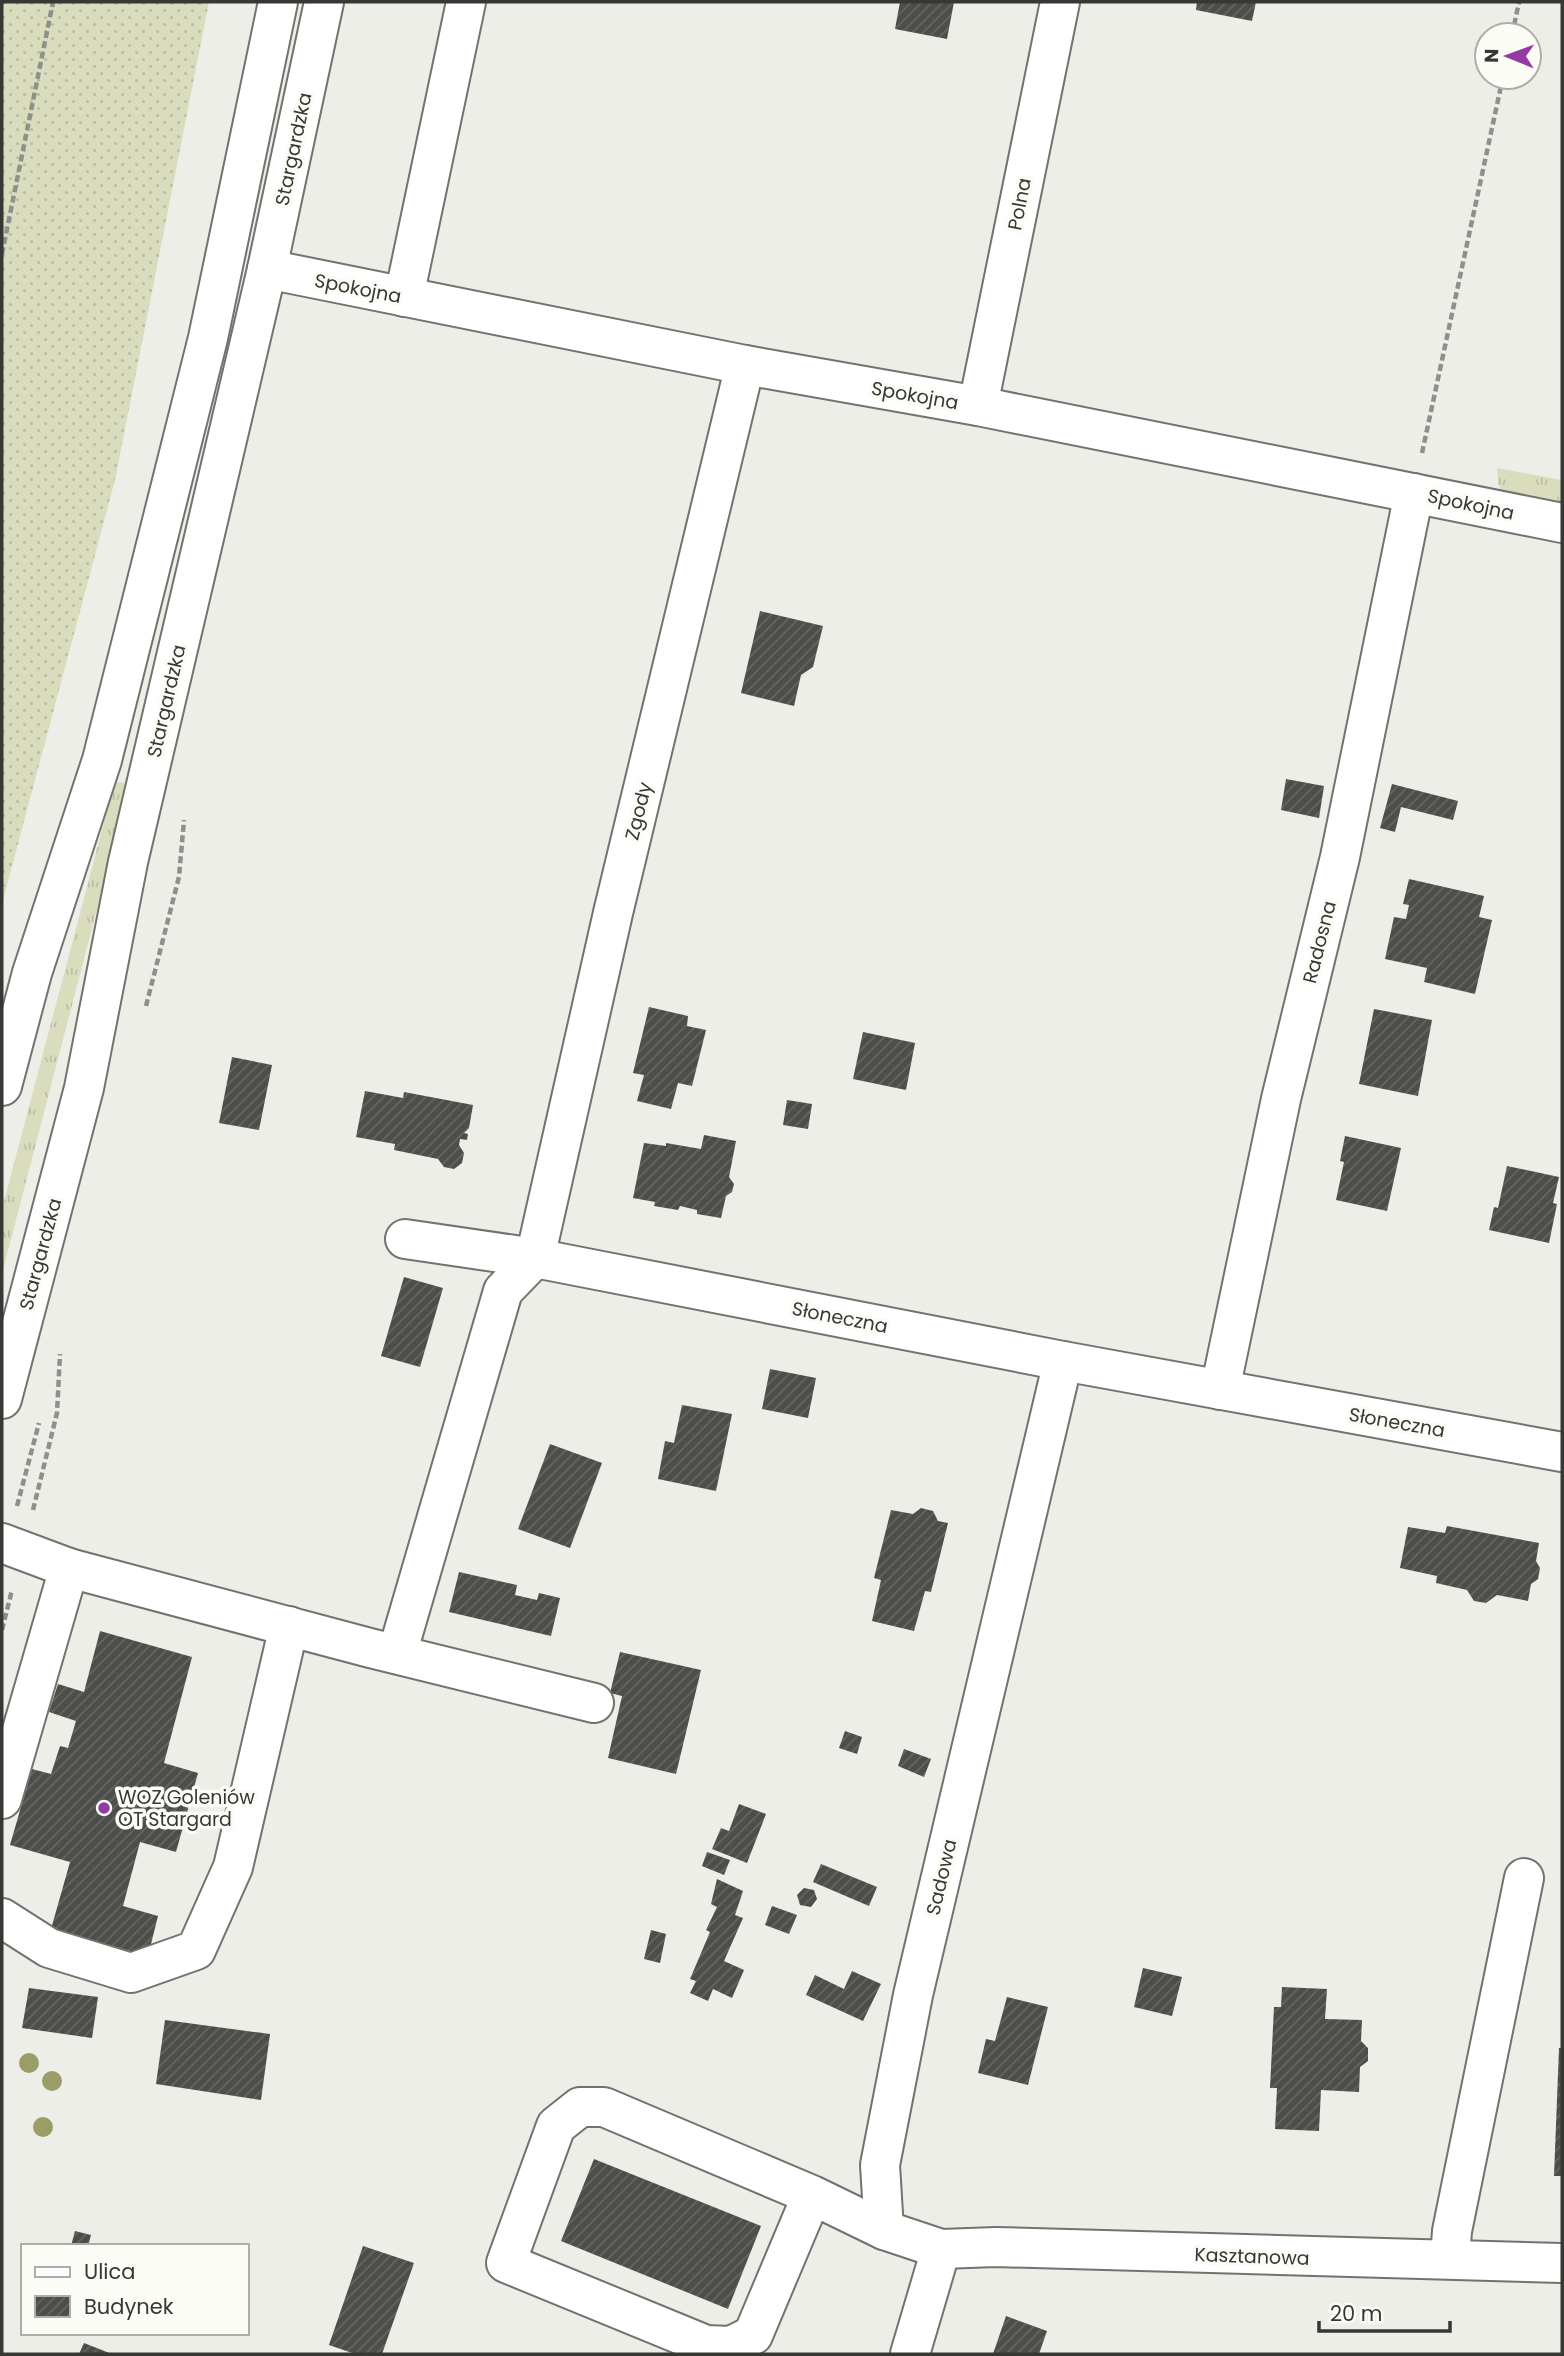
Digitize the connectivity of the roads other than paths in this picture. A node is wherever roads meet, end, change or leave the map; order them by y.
1 (278, 2) edge
2 (324, 2) edge
3 (466, 2) edge
4 (1060, 2) edge
5 (267, 269) junction
6 (404, 298) junction
7 (745, 365) junction
8 (978, 406) junction
9 (1414, 493) junction
10 (1562, 523) edge
11 (2, 1086) edge
12 (405, 1239) dead end
13 (536, 1258) junction
14 (1063, 1360) junction
15 (1220, 1390) junction
16 (2, 1399) edge
17 (1562, 1452) edge
18 (4, 1544) edge
19 (69, 1568) junction
20 (289, 1626) junction
21 (397, 1654) junction
22 (594, 1703) dead end
23 (2, 1799) edge
24 (1524, 1878) dead end
25 (2, 1918) edge
26 (812, 2195) junction
27 (884, 2230) junction
28 (941, 2249) junction
29 (1450, 2259) junction
30 (1562, 2263) edge
31 (910, 2354) edge

1 - 11 street
2 - 5 street, Stargardzka
3 - 6 street
4 - 8 street, Polna
5 - 6 street, Spokojna
5 - 16 street, Stargardzka
6 - 7 street, Spokojna
7 - 8 street, Spokojna
7 - 13 street, Zgody
8 - 9 street, Spokojna
9 - 10 street, Spokojna
9 - 15 street, Radosna
12 - 13 street, Słoneczna
13 - 14 street, Słoneczna
13 - 21 street
14 - 15 street, Słoneczna
14 - 27 street, Sadowa
15 - 17 street, Słoneczna
18 - 19 street
19 - 20 street
19 - 23 street
20 - 21 street
20 - 25 street
21 - 22 street
24 - 29 street
26 - 26 street
26 - 27 street
27 - 28 street
28 - 29 street, Kasztanowa
28 - 31 street
29 - 30 street, Kasztanowa

